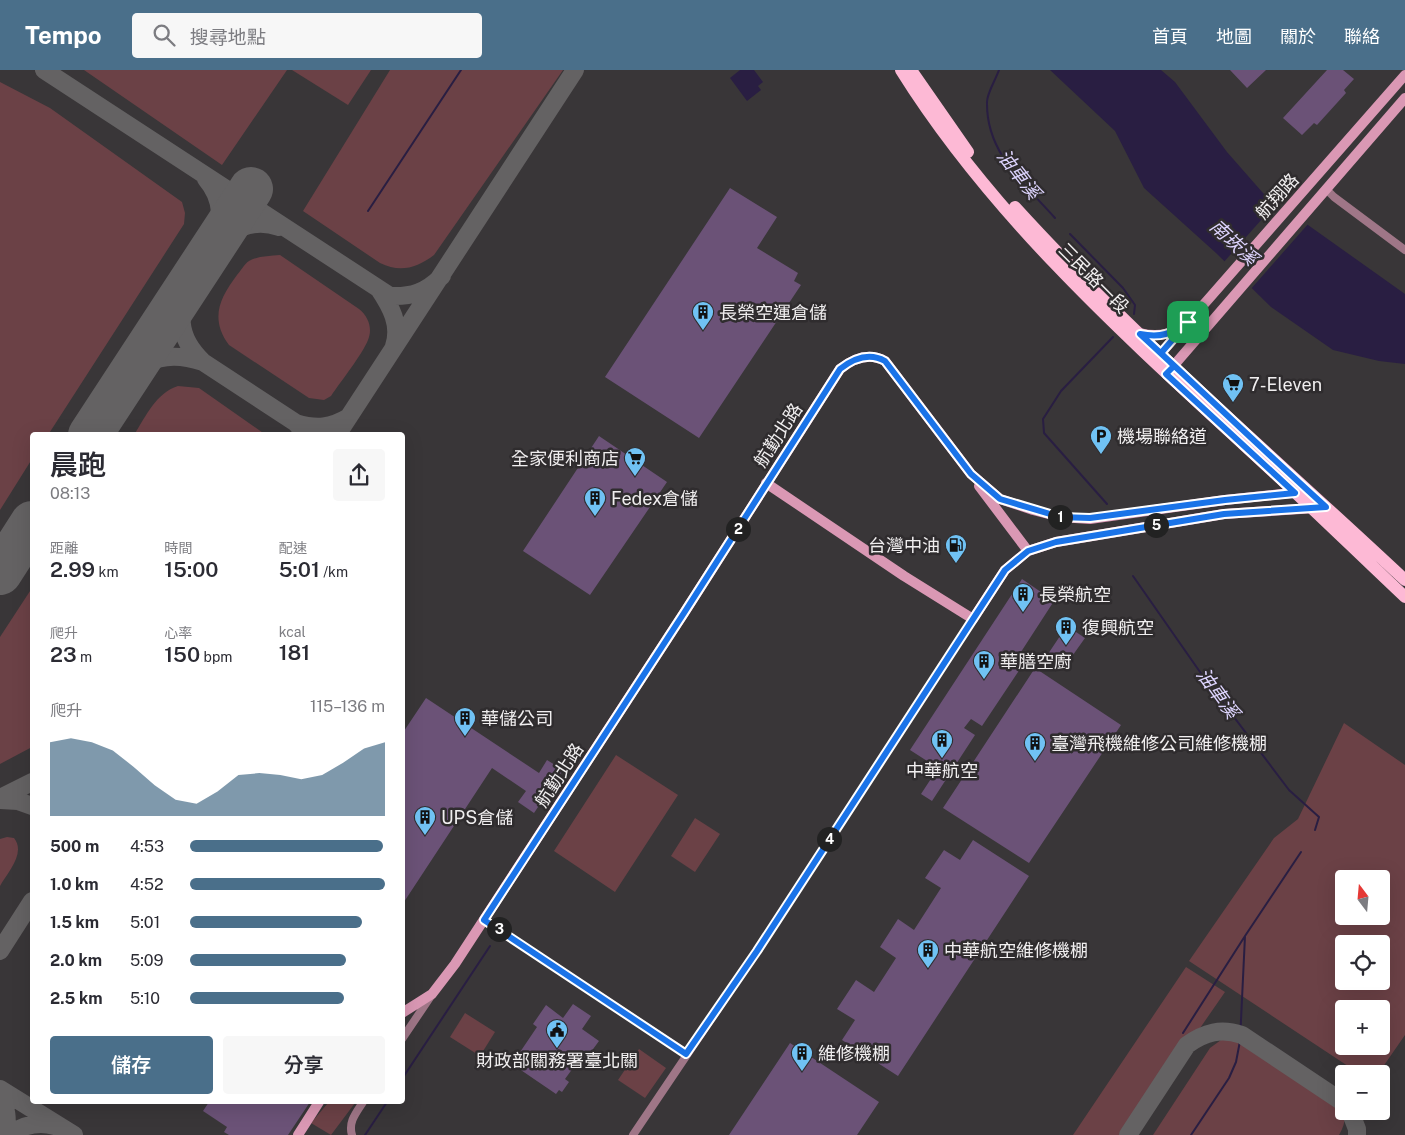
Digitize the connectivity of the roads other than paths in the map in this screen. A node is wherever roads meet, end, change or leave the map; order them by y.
1 (900, 70) edge
2 (911, 70) edge
3 (1405, 75) edge
4 (1405, 98) edge
5 (1324, 192) junction
6 (1405, 250) edge
7 (1188, 322) junction
8 (1140, 334) junction
9 (1157, 357) junction
10 (1170, 370) junction
11 (971, 474) junction
12 (766, 483) junction
13 (1309, 492) junction
14 (1295, 493) junction
15 (1326, 507) junction
16 (1312, 508) junction
17 (1028, 551) junction
18 (1405, 580) edge
19 (1405, 597) edge
20 (973, 619) junction
21 (484, 920) junction
22 (432, 994) junction
23 (405, 1011) edge
24 (405, 1034) edge
25 (686, 1054) junction
26 (318, 1104) edge
27 (362, 1104) edge
28 (298, 1135) edge
29 (352, 1135) edge
30 (633, 1135) edge

1 - 9 main road, 三民路一段
2 - 8 main road, 三民路一段
3 - 7 street, 航翔路
4 - 5 street, 航翔路
5 - 6 street
5 - 10 street, 航翔路
7 - 8 street
7 - 9 street, 航翔路
8 - 9 main road, 三民路一段
9 - 10 main road, 三民路一段
10 - 13 main road, 三民路一段
10 - 14 main road, 三民路一段
11 - 12 street, 航勤北路
11 - 14 street, 航勤北路
11 - 17 street
12 - 20 street
12 - 21 street, 航勤北路
13 - 14 street, 航勤北路
13 - 15 main road, 三民路一段
14 - 16 main road, 三民路一段
15 - 16 street
15 - 18 main road, 三民路一段
16 - 17 street
16 - 19 main road, 三民路一段
17 - 20 street
20 - 25 street
21 - 22 street, 航勤北路
21 - 25 street
22 - 23 street, 航勤北路
22 - 24 street
25 - 30 street
26 - 28 street
27 - 29 street

